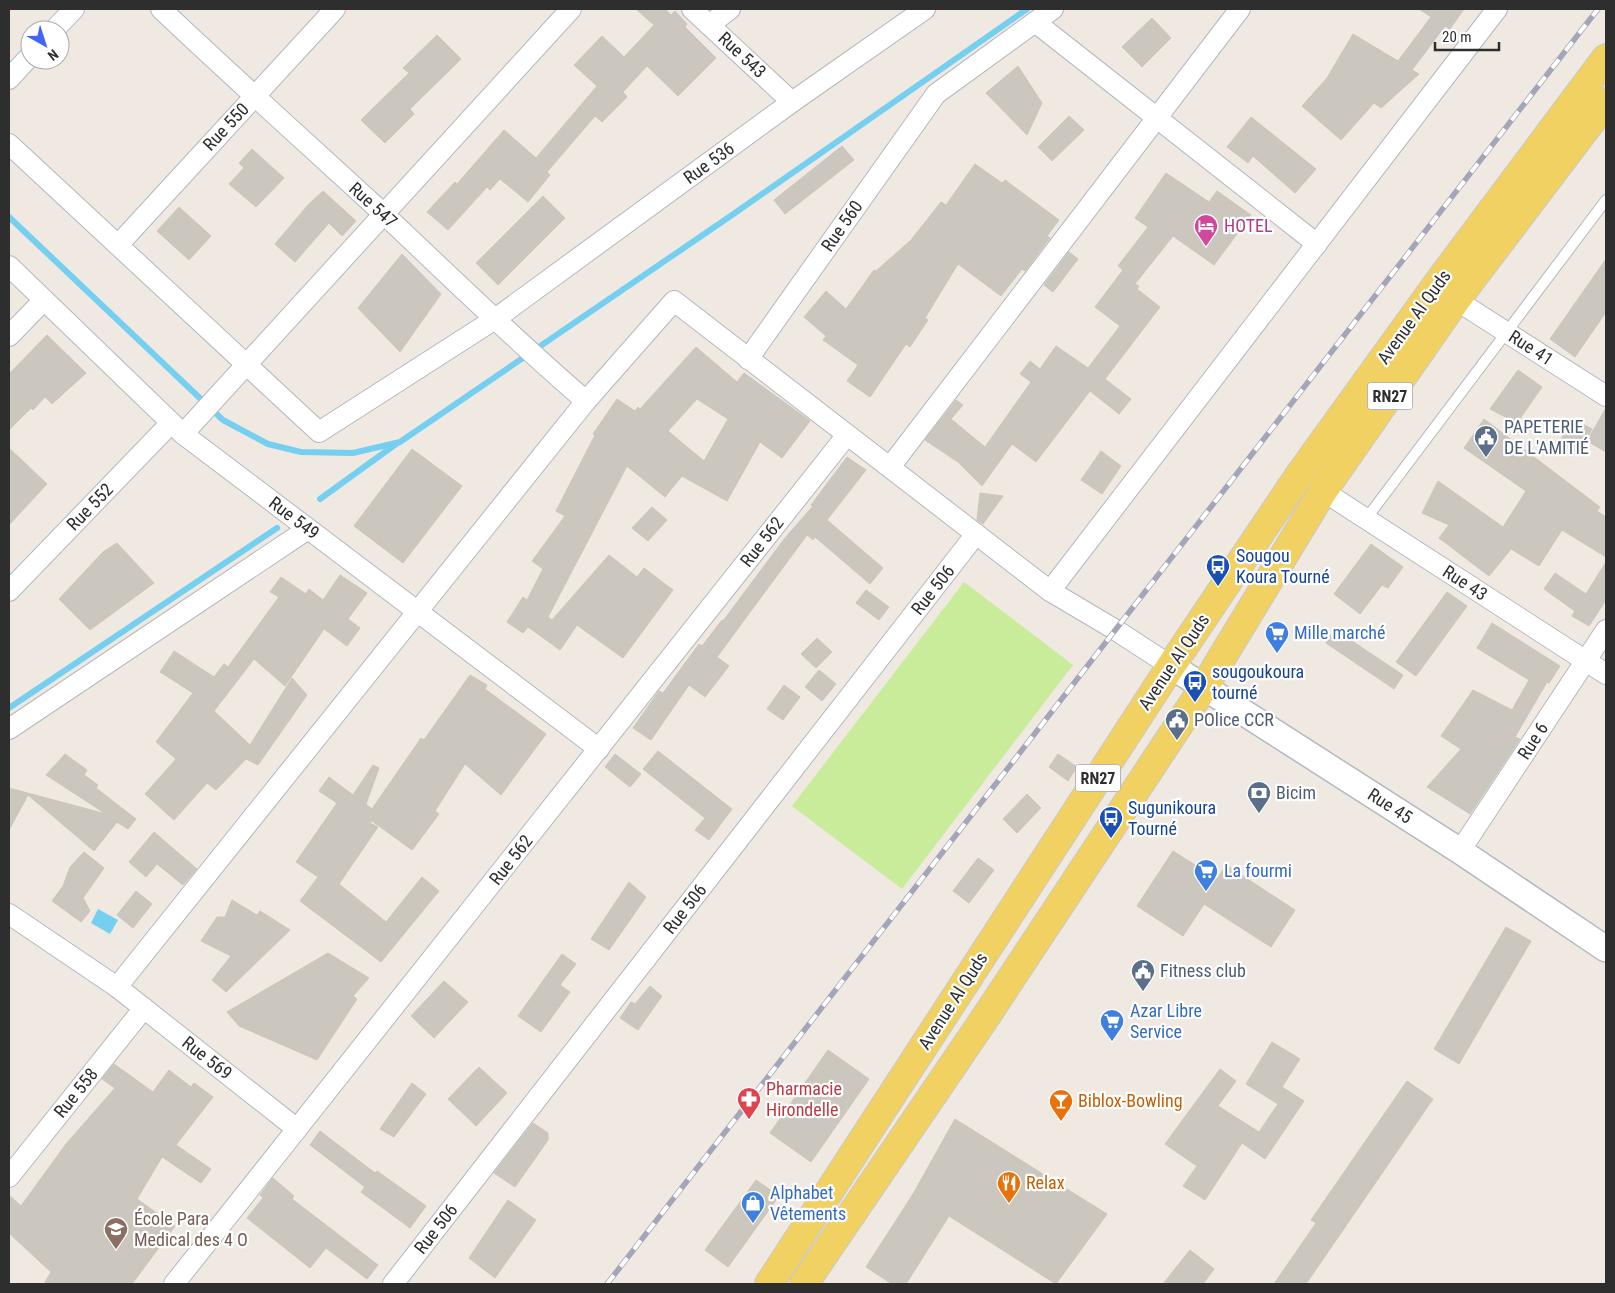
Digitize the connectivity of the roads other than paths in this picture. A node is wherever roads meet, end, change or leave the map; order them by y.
1 (74, 9) edge
2 (161, 9) edge
3 (335, 9) edge
4 (571, 9) edge
5 (692, 9) edge
6 (730, 9) edge
7 (925, 9) edge
8 (1053, 9) edge
9 (1240, 9) edge
10 (1497, 9) edge
11 (64, 20) edge
12 (1035, 22) junction
13 (709, 25) junction
14 (1606, 58) edge
15 (20, 67) edge
16 (9, 79) edge
17 (254, 97) junction
18 (792, 102) junction
19 (1602, 115) edge
20 (1157, 118) junction
21 (9, 144) edge
22 (1606, 200) edge
23 (384, 214) junction
24 (1317, 244) junction
25 (118, 245) junction
26 (9, 266) edge
27 (44, 300) junction
28 (1456, 300) junction
29 (495, 319) junction
30 (1505, 332) junction
31 (9, 336) edge
32 (748, 359) junction
33 (246, 364) junction
34 (1606, 396) edge
35 (586, 401) junction
36 (177, 429) junction
37 (847, 435) junction
38 (890, 467) junction
39 (1323, 491) junction
40 (1366, 519) junction
41 (308, 529) junction
42 (976, 534) junction
43 (9, 591) edge
44 (1050, 591) junction
45 (417, 611) junction
46 (1606, 630) edge
47 (1586, 661) junction
48 (1171, 666) junction
49 (1606, 674) edge
50 (1204, 686) junction
51 (9, 729) edge
52 (599, 749) junction
53 (1460, 851) junction
54 (9, 914) edge
55 (1606, 949) edge
56 (117, 986) junction
57 (144, 1008) junction
58 (297, 1129) junction
59 (9, 1177) edge
60 (174, 1284) edge
61 (393, 1284) edge
62 (769, 1284) edge
63 (804, 1284) edge

1 - 11 street
2 - 17 street, Rue 547
3 - 17 street, Rue 550
4 - 23 street, Rue 552
5 - 13 street, Rue 543
6 - 13 street
7 - 18 street, Rue 536
8 - 12 street, Rue 560
9 - 20 street
10 - 24 street
12 - 20 street
12 - 32 street, Rue 560
13 - 18 street, Rue 543
14 - 48 main road, Avenue Al Quds / RN27
15 - 16 street
17 - 23 street, Rue 547
17 - 25 street, Rue 550
18 - 29 street, Rue 536
19 - 28 main road, Avenue Al Quds / RN27
20 - 24 street
20 - 38 street
21 - 25 street
22 - 30 lane
23 - 29 street, Rue 547
23 - 33 street, Rue 552
24 - 44 street
25 - 33 street
26 - 27 street, Rue 549
27 - 31 street
27 - 36 street, Rue 549
28 - 30 street, Rue 41
28 - 39 main road, Avenue Al Quds / RN27
29 - 33 street, Rue 536
29 - 35 street, Rue 547
30 - 34 street, Rue 41
30 - 40 lane
32 - 35 street
32 - 37 street
33 - 36 street, Rue 552
35 - 45 street
36 - 41 street, Rue 549
36 - 43 street, Rue 552
37 - 38 street
37 - 52 street, Rue 562
38 - 42 street
39 - 40 street, Rue 43
39 - 50 main road, Avenue Al Quds / RN27
40 - 47 street, Rue 43
41 - 45 street, Rue 549
41 - 51 street
42 - 44 street
42 - 61 street, Rue 506
44 - 48 street
45 - 52 street, Rue 549
45 - 56 street
46 - 47 street, Rue 6
47 - 49 street, Rue 43
47 - 53 street, Rue 6
48 - 50 street, Rue 45
48 - 62 main road, Avenue Al Quds / RN27
50 - 53 street, Rue 45
50 - 63 main road, Avenue Al Quds / RN27
52 - 58 street, Rue 562
53 - 55 street, Rue 45
54 - 56 street, Rue 569
56 - 57 street, Rue 569
57 - 58 street, Rue 569
57 - 59 street, Rue 558
58 - 60 street, Rue 562

